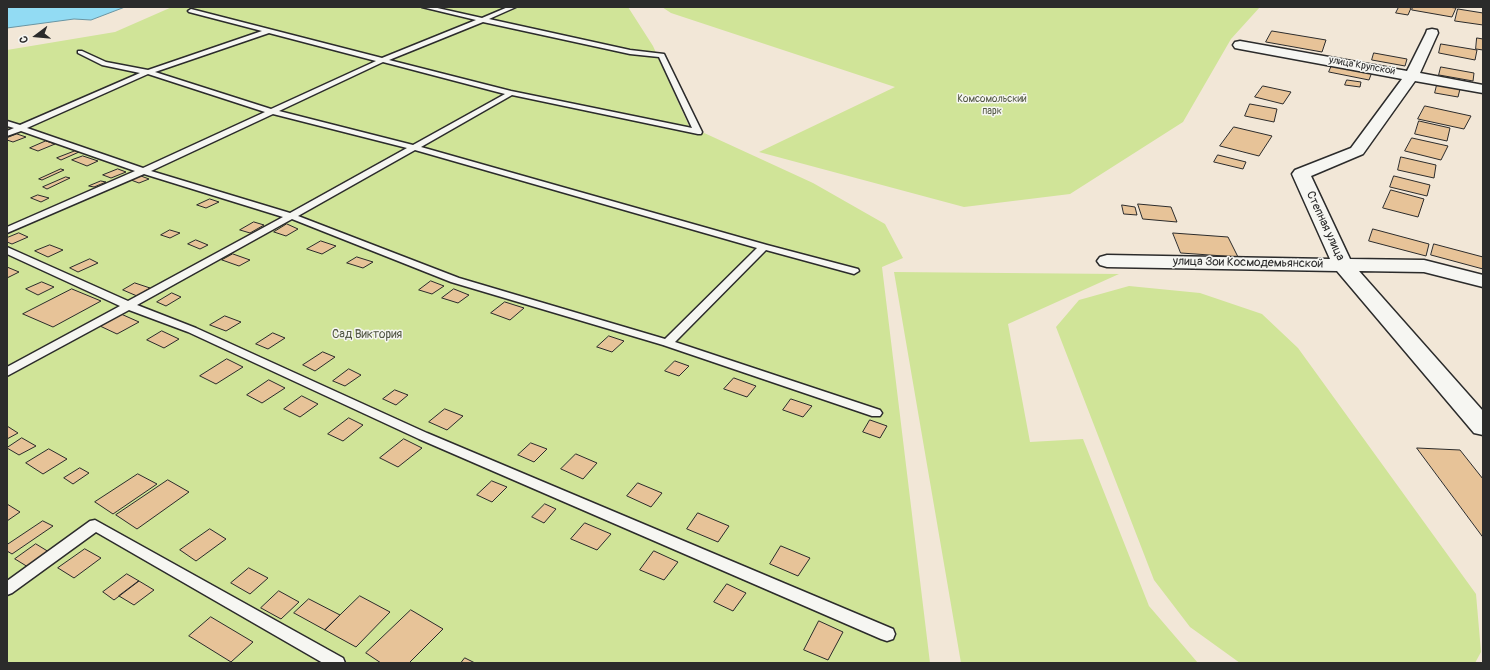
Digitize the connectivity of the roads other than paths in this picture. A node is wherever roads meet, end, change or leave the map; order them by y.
1 (425, 7) edge
2 (513, 7) edge
3 (191, 11) dead end
4 (482, 20) junction
5 (269, 31) junction
6 (1432, 33) dead end
7 (1240, 45) dead end
8 (80, 52) dead end
9 (385, 59) junction
10 (148, 72) junction
11 (1412, 75) junction
12 (1483, 89) edge
13 (511, 93) junction
14 (271, 111) junction
15 (7, 123) edge
16 (20, 128) junction
17 (7, 134) edge
18 (413, 147) junction
19 (143, 171) junction
20 (291, 216) junction
21 (7, 230) edge
22 (764, 247) junction
23 (7, 250) edge
24 (1107, 262) dead end
25 (1343, 265) junction
26 (854, 270) dead end
27 (1483, 281) edge
28 (129, 306) junction
29 (667, 343) junction
30 (7, 372) edge
31 (876, 413) dead end
32 (1483, 428) edge
33 (7, 589) edge
34 (887, 634) dead end
35 (337, 663) edge

1 - 4 lane
2 - 4 lane
3 - 5 lane
4 - 9 lane
4 - 13 lane
5 - 9 lane
5 - 10 lane
6 - 11 street, Степная улица
7 - 11 street, улица Крупской
8 - 10 lane
9 - 13 lane
9 - 14 lane
10 - 14 lane
10 - 16 lane
11 - 12 street, улица Крупской
11 - 25 street, Степная улица
13 - 18 lane
14 - 18 lane
14 - 19 lane
15 - 16 lane
16 - 17 lane
16 - 19 lane
18 - 20 lane
18 - 22 lane
19 - 20 lane
19 - 21 lane
20 - 28 lane
20 - 29 lane
22 - 26 lane
22 - 29 lane
23 - 28 lane
24 - 25 street, улица Зои Космодемьянской
25 - 27 street, улица Зои Космодемьянской
25 - 32 street, Степная улица
28 - 30 lane
28 - 34 lane
29 - 31 lane
33 - 35 lane

